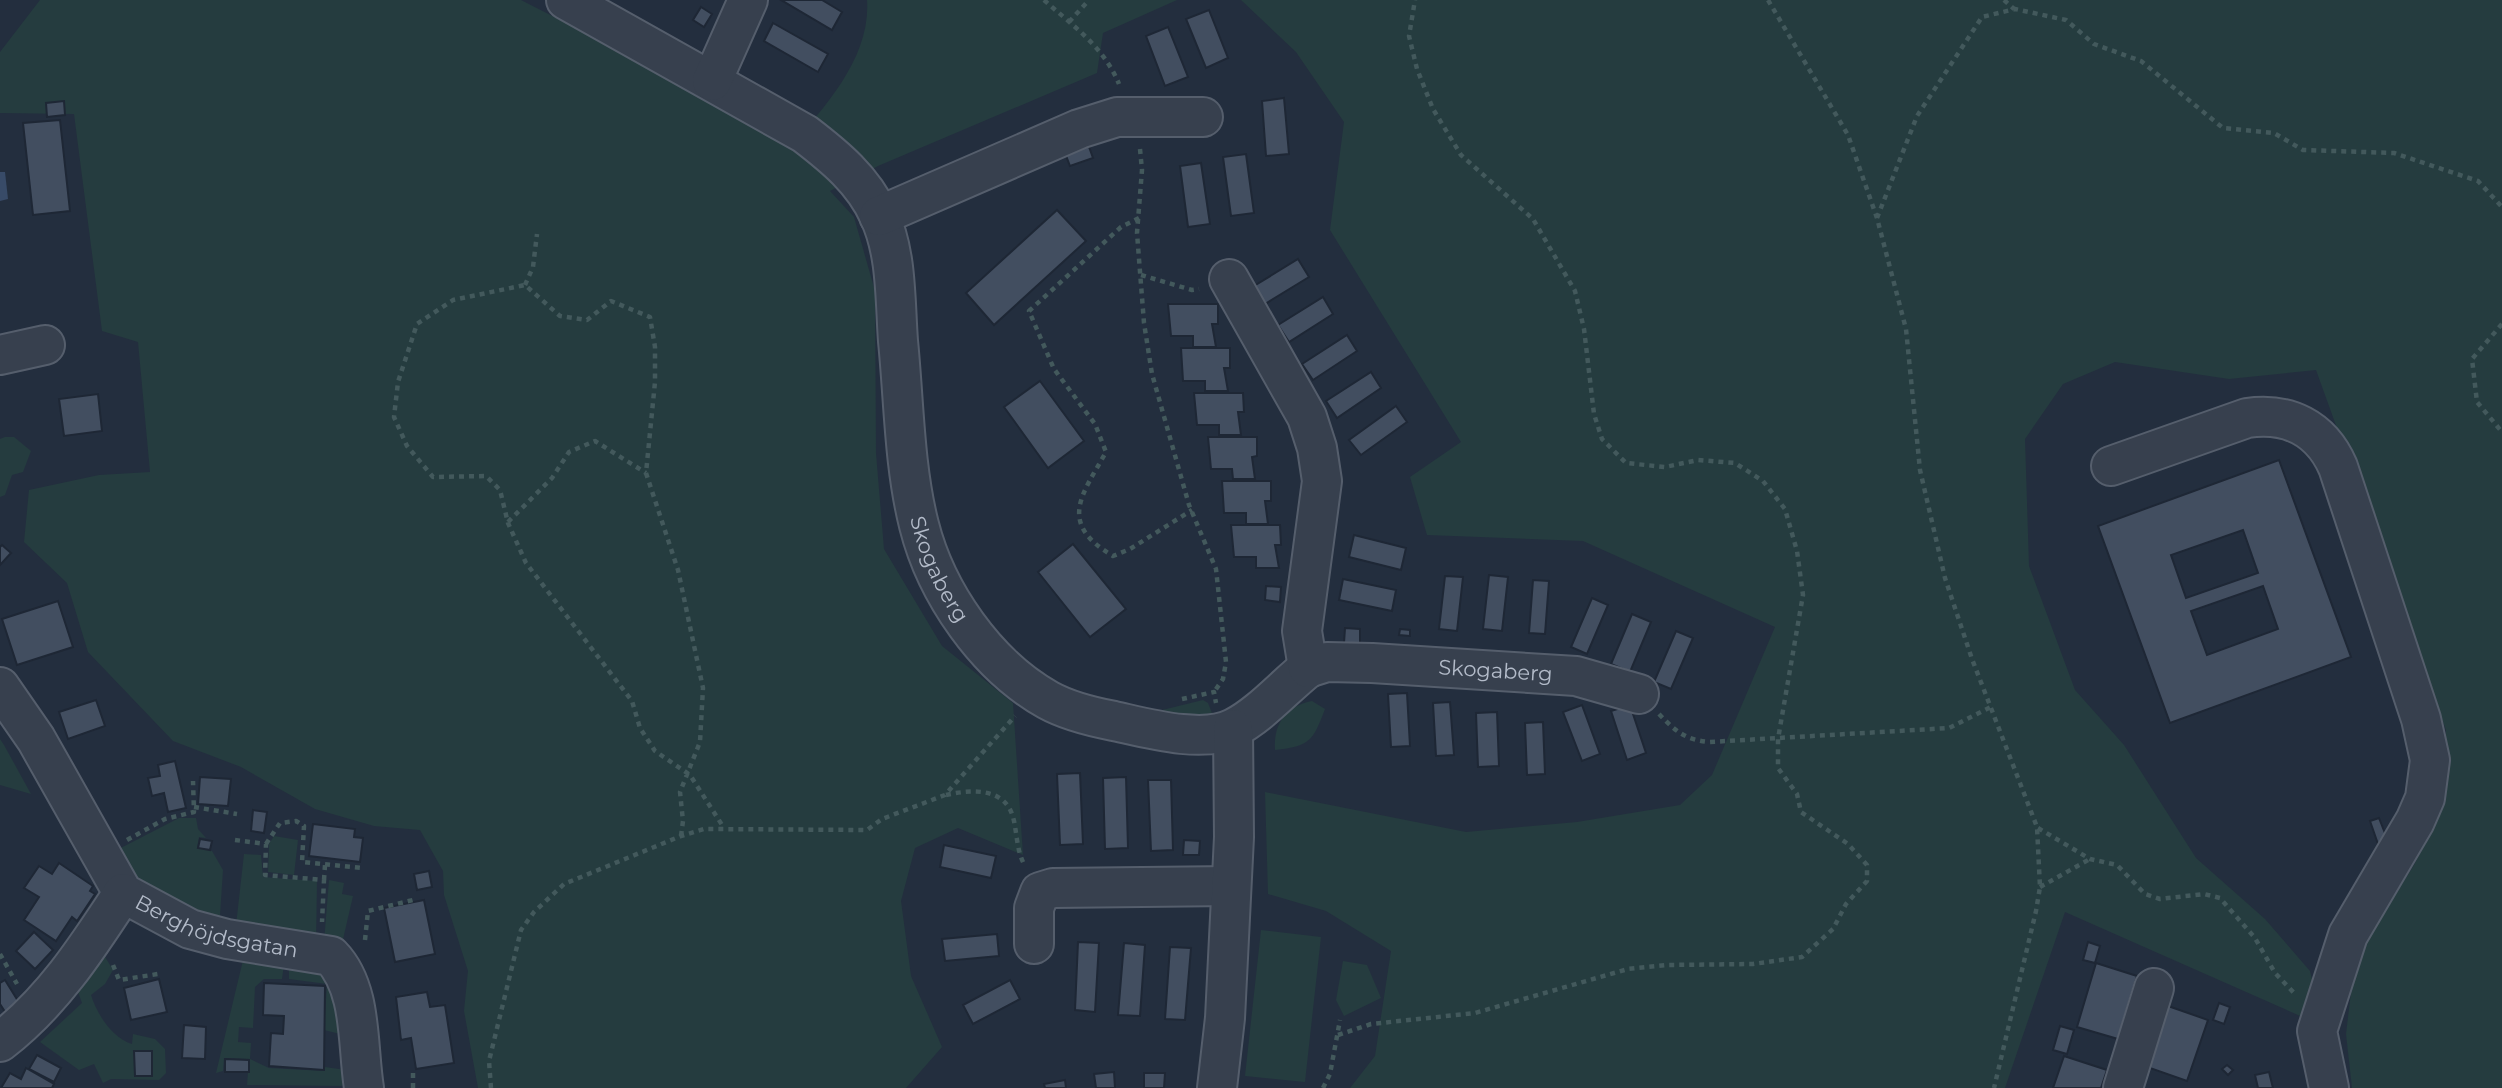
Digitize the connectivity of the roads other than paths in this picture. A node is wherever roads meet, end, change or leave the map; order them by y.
1 (566, 0) edge
2 (748, 0) edge
3 (712, 81) junction
4 (1203, 117) dead end
5 (880, 216) junction
6 (1229, 279) road end
7 (45, 345) dead end
8 (0, 355) edge
9 (2111, 466) dead end
10 (1308, 668) junction
11 (0, 687) edge
12 (1639, 694) road end
13 (1233, 729) junction
14 (1231, 886) junction
15 (123, 893) junction
16 (1034, 944) dead end
17 (2154, 988) dead end
18 (0, 1042) edge
19 (363, 1088) edge
20 (1217, 1088) edge
21 (2123, 1088) edge
22 (2329, 1088) edge

1 - 3 street, Skogaberg
2 - 3 street
3 - 5 street, Skogaberg
4 - 5 street
5 - 13 street, Skogaberg
6 - 10 street
7 - 8 street
9 - 22 street
10 - 12 street, Skogaberg
10 - 13 street, Skogaberg
11 - 15 street, Berghöjdsgatan
13 - 14 street
14 - 16 street
14 - 20 street
15 - 18 street
15 - 19 street, Berghöjdsgatan
17 - 21 street

